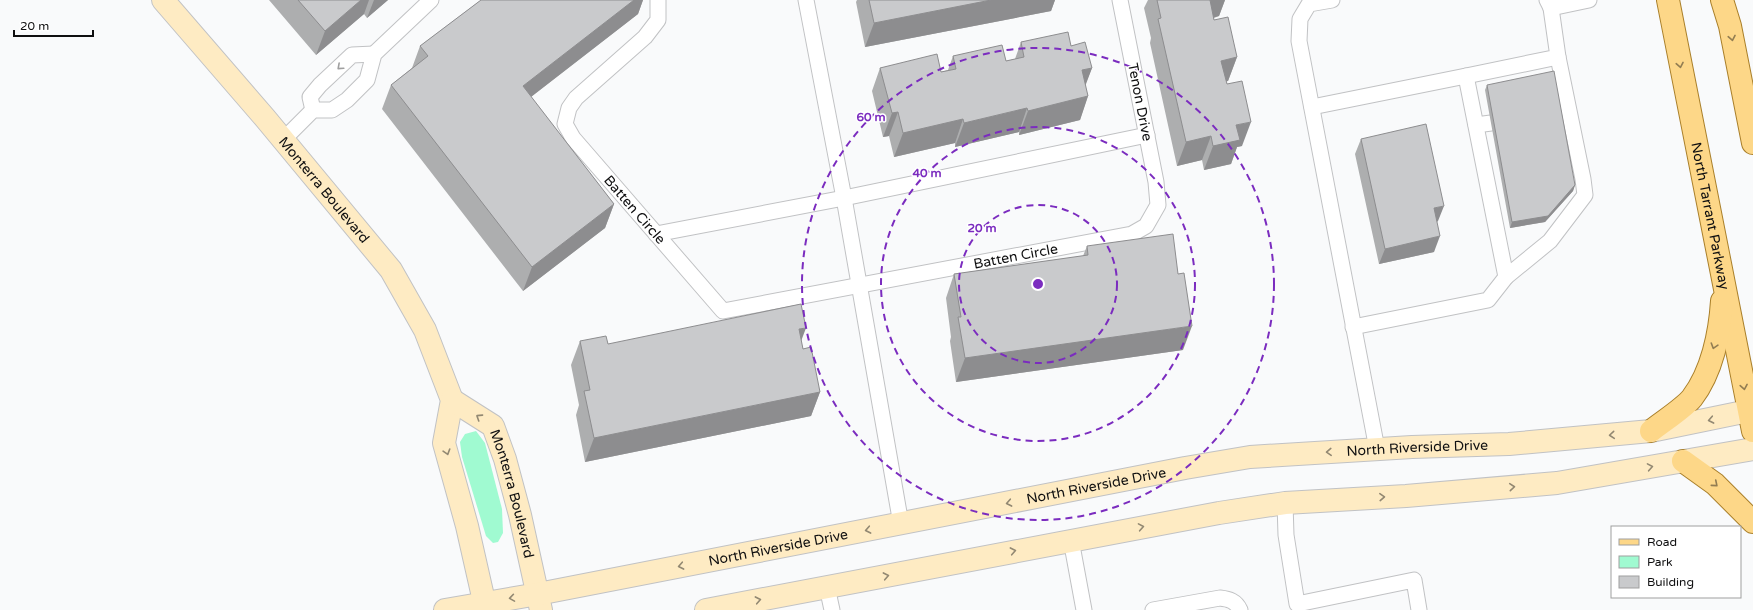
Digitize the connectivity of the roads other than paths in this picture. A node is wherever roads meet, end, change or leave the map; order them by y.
1 (163, 0) edge
2 (431, 0) edge
3 (658, 0) edge
4 (806, 0) edge
5 (1120, 0) edge
6 (1332, 0) edge
7 (1589, 0) edge
8 (1668, 0) edge
9 (1722, 0) edge
10 (1549, 4) edge
11 (374, 54) junction
12 (1558, 57) junction
13 (1466, 76) junction
14 (1312, 107) junction
15 (313, 110) junction
16 (1147, 135) junction
17 (283, 140) junction
18 (1753, 143) edge
19 (844, 198) junction
20 (1158, 205) joint
21 (656, 234) junction
22 (1506, 277) junction
23 (1724, 280) junction
24 (859, 286) junction
25 (1354, 327) junction
26 (452, 400) junction
27 (1752, 417) edge
28 (1651, 431) junction
29 (1753, 449) edge
30 (1377, 450) junction
31 (1683, 461) junction
32 (1286, 503) junction
33 (1753, 522) edge
34 (901, 524) junction
35 (1071, 540) junction
36 (827, 587) junction
37 (539, 602) edge
38 (485, 606) edge
39 (445, 610) edge
40 (706, 610) edge
41 (832, 610) edge
42 (1084, 610) edge
43 (1153, 610) edge
44 (1240, 610) edge
45 (1419, 610) edge

1 - 17 main road, Monterra Boulevard
2 - 11 lane
3 - 21 lane, Batten Circle
4 - 19 lane
5 - 16 lane, Tenon Drive
6 - 14 lane
7 - 10 lane
8 -> 23 main road, North Tarrant Parkway
9 -> 18 main road
10 - 12 lane
11 - 15 lane
11 -> 15 lane
12 - 13 lane
12 - 22 lane
13 - 14 lane
13 - 22 lane
14 - 25 lane
15 - 17 lane
16 - 19 lane
16 - 20 lane, Tenon Drive
17 - 26 main road, Monterra Boulevard
19 - 21 lane
19 - 24 lane
20 - 24 lane, Batten Circle
21 - 24 lane, Batten Circle
22 - 25 lane
23 -> 27 main road, North Tarrant Parkway
23 -> 28 main road
24 - 34 lane
25 - 30 lane
37 -> 26 main road, Monterra Boulevard
26 -> 38 main road
27 -> 28 main road, North Riverside Drive
28 -> 30 main road, North Riverside Drive
29 - 31 main road
30 -> 34 main road, North Riverside Drive
32 -> 31 main road
31 -> 33 main road
35 -> 32 main road
32 - 45 lane
34 -> 37 main road, North Riverside Drive
36 -> 35 main road
35 - 42 lane
40 -> 36 main road
36 - 41 lane
37 -> 38 main road, North Riverside Drive
38 - 39 main road, North Riverside Drive
43 - 44 lane

